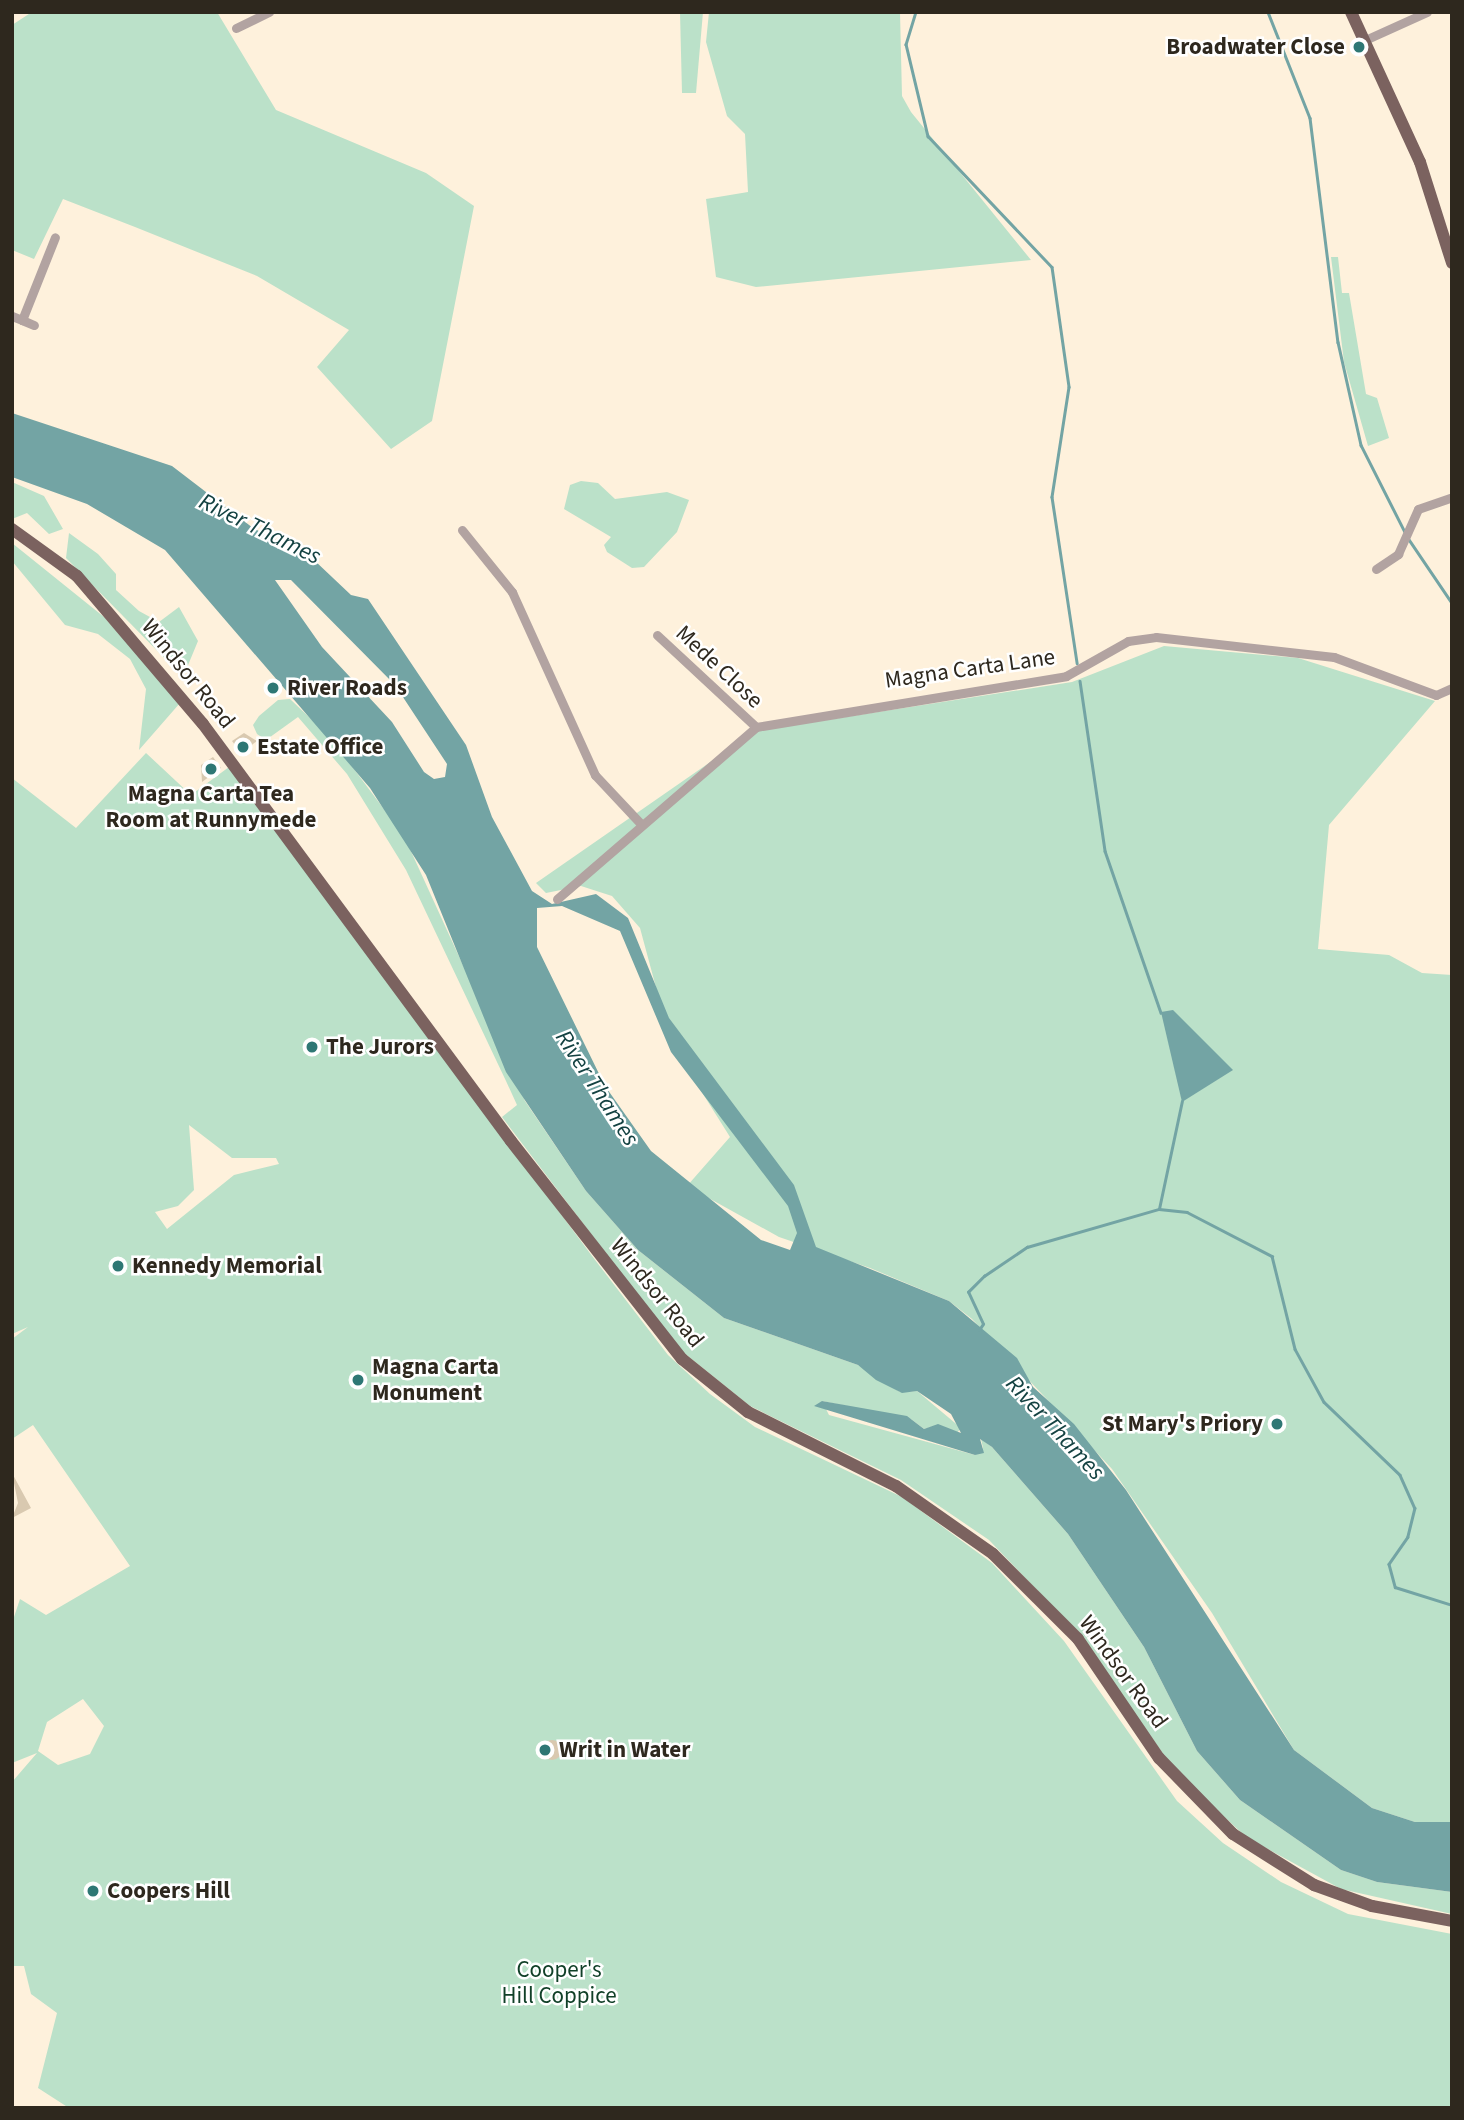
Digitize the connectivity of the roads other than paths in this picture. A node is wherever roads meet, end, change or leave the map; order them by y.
1 (269, 12) edge
2 (1351, 12) edge
3 (1427, 12) edge
4 (236, 28) dead end
5 (1365, 40) junction
6 (55, 237) dead end
7 (1452, 263) edge
8 (17, 318) edge
9 (34, 325) dead end
10 (1452, 497) edge
11 (12, 528) edge
12 (461, 530) dead end
13 (1376, 569) dead end
14 (657, 635) dead end
15 (1452, 688) edge
16 (756, 727) junction
17 (641, 824) junction
18 (558, 899) dead end
19 (1452, 1921) edge

1 - 4 street
2 - 5 main road
3 - 5 street
5 - 7 main road
6 - 8 street
8 - 9 street
10 - 13 street
11 - 19 main road, Windsor Road
12 - 17 street
14 - 16 street, Mede Close
15 - 16 street, Magna Carta Lane
16 - 17 street
17 - 18 street

